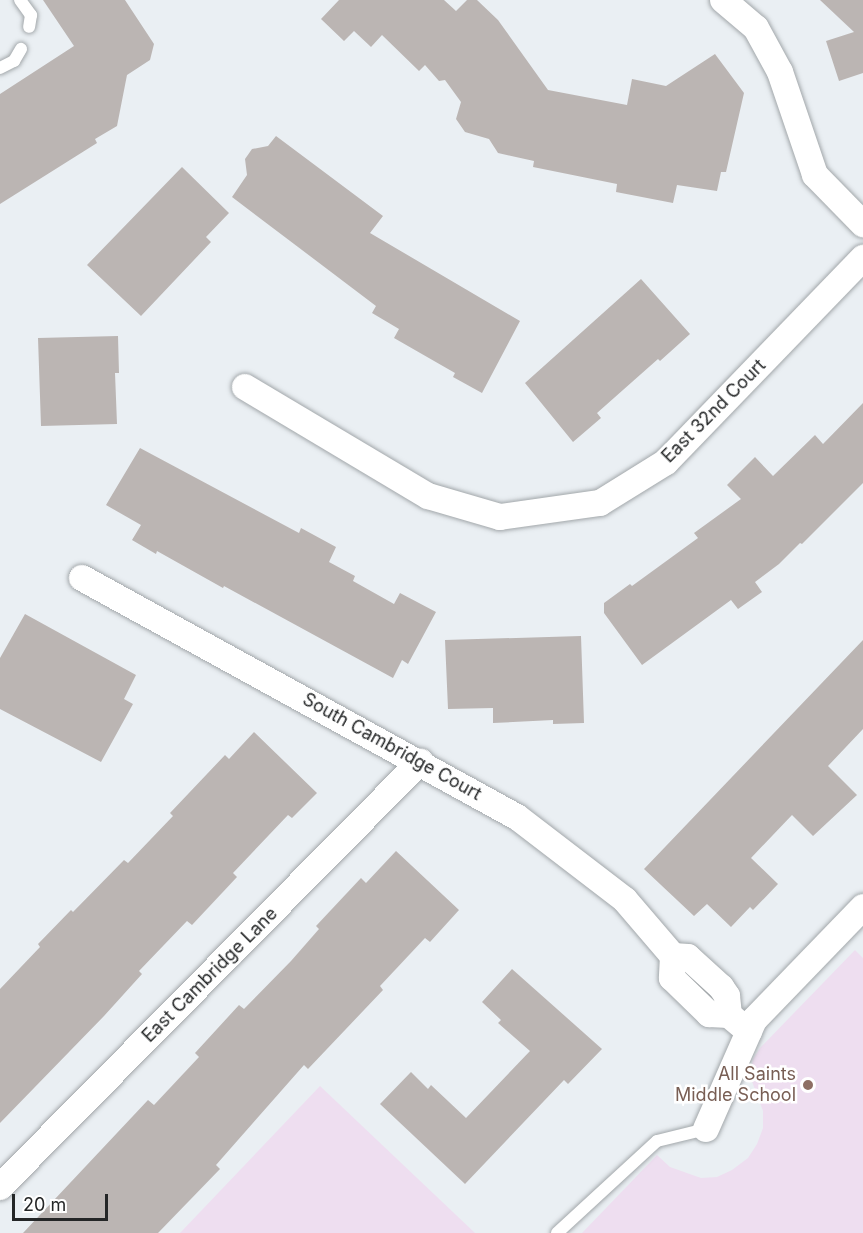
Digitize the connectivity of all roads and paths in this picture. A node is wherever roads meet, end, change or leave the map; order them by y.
1 (20, 0) edge
2 (723, 0) edge
3 (29, 27) dead end
4 (21, 49) dead end
5 (0, 68) edge
6 (863, 224) edge
7 (863, 258) edge
8 (245, 387) dead end
9 (82, 578) dead end
10 (420, 762) junction
11 (863, 908) edge
12 (749, 1032) junction
13 (706, 1129) joint
14 (0, 1187) edge
15 (557, 1233) edge

1 - 3 lane
2 - 6 street
4 - 5 lane
7 - 8 street, East 32nd Court
9 - 10 street, South Cambridge Court
10 - 12 street, South Cambridge Court
10 - 14 street, East Cambridge Lane
11 - 12 street
12 - 13 street
13 - 15 lane

